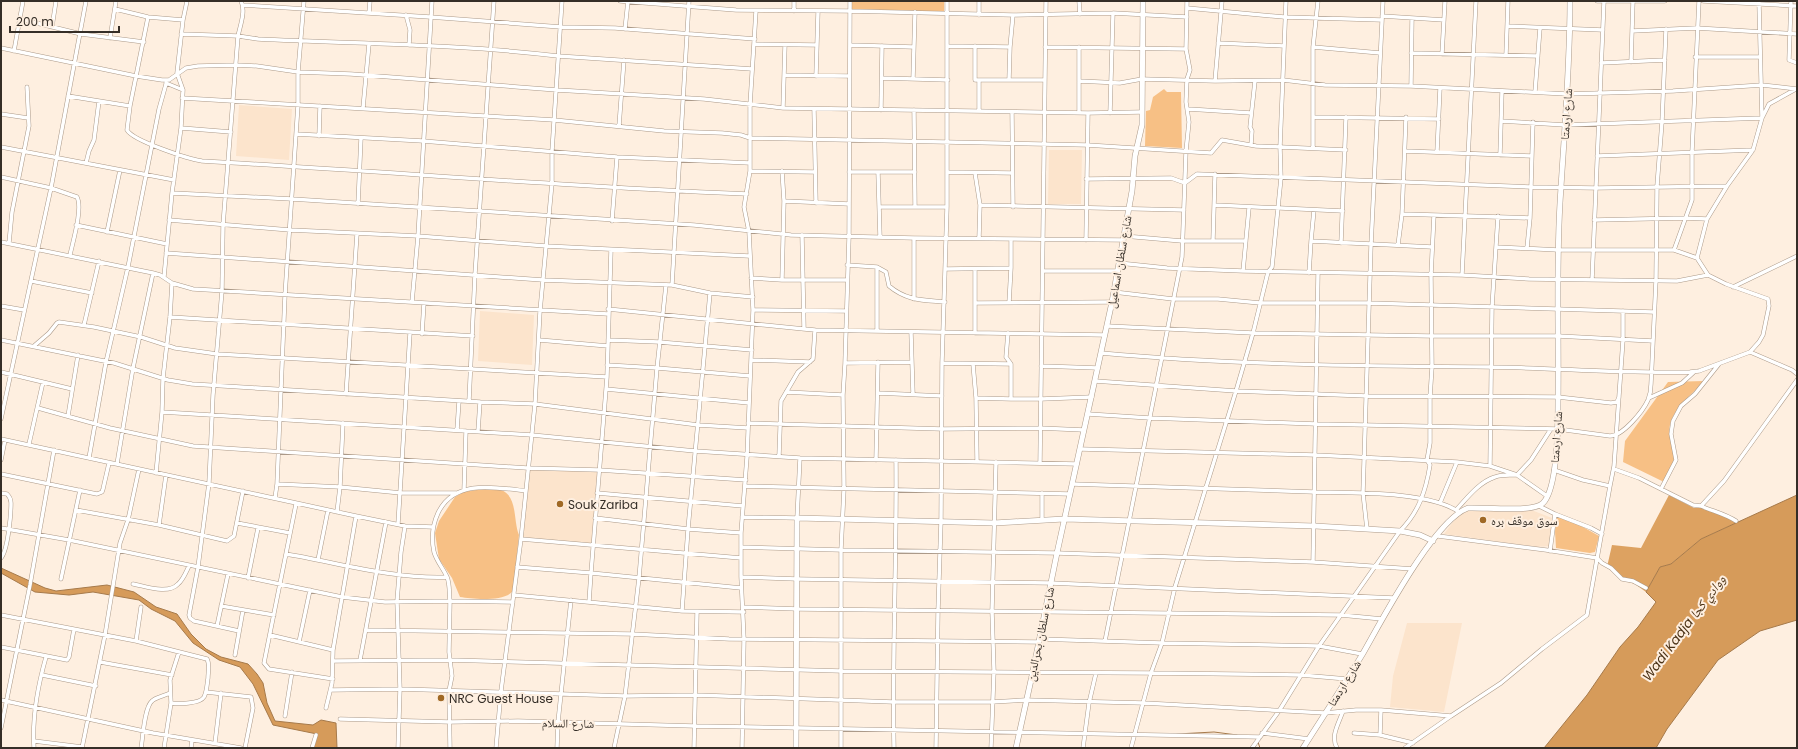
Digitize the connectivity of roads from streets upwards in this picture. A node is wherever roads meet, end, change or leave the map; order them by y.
1 (23, 1) edge
2 (56, 1) edge
3 (86, 1) edge
4 (116, 1) edge
5 (187, 1) edge
6 (304, 1) edge
7 (370, 1) edge
8 (432, 1) edge
9 (494, 1) edge
10 (562, 1) edge
11 (620, 1) edge
12 (628, 1) edge
13 (690, 1) edge
14 (794, 1) edge
15 (850, 1) edge
16 (947, 1) edge
17 (979, 1) edge
18 (1046, 1) edge
19 (1079, 1) edge
20 (1143, 1) edge
21 (1187, 1) edge
22 (1222, 1) edge
23 (1286, 1) edge
24 (1318, 1) edge
25 (1383, 1) edge
26 (1445, 1) edge
27 (1476, 1) edge
28 (1508, 1) edge
29 (1570, 1) edge
30 (1597, 1) edge
31 (1604, 1) edge
32 (1633, 1) edge
33 (1664, 1) edge
34 (1699, 1) edge
35 (1703, 1) edge
36 (1730, 1) edge
37 (242, 3) edge
38 (1759, 3) junction
39 (1791, 3) edge
40 (1797, 6) edge
41 (689, 7) junction
42 (115, 8) junction
43 (303, 8) junction
44 (1187, 8) junction
45 (756, 11) junction
46 (794, 11) junction
47 (850, 11) junction
48 (818, 12) junction
49 (915, 12) junction
50 (1221, 12) junction
51 (369, 13) junction
52 (1113, 13) junction
53 (947, 14) junction
54 (1080, 14) junction
55 (978, 15) junction
56 (1012, 15) junction
57 (1046, 15) junction
58 (1142, 15) junction
59 (148, 16) junction
60 (406, 16) junction
61 (430, 17) junction
62 (1187, 17) junction
63 (1284, 17) junction
64 (1316, 18) junction
65 (1382, 18) junction
66 (1412, 18) junction
67 (20, 19) junction
68 (183, 20) junction
69 (1444, 20) junction
70 (493, 22) junction
71 (1507, 26) junction
72 (52, 27) junction
73 (561, 27) junction
74 (1540, 28) junction
75 (1696, 28) junction
76 (625, 29) junction
77 (1666, 29) junction
78 (1570, 30) junction
79 (1603, 30) junction
80 (1759, 30) junction
81 (1632, 31) junction
82 (1789, 33) junction
83 (81, 34) junction
84 (181, 34) junction
85 (1797, 34) edge
86 (687, 35) junction
87 (238, 36) junction
88 (110, 38) junction
89 (301, 40) junction
90 (144, 42) junction
91 (755, 42) junction
92 (1218, 43) junction
93 (369, 44) junction
94 (409, 45) junction
95 (785, 45) junction
96 (817, 46) junction
97 (850, 46) junction
98 (882, 46) junction
99 (947, 46) junction
100 (975, 46) junction
101 (1284, 46) junction
102 (428, 47) junction
103 (913, 47) junction
104 (1010, 47) junction
105 (1045, 47) junction
106 (1079, 47) junction
107 (1112, 47) junction
108 (1, 48) edge
109 (1313, 48) junction
110 (1142, 49) junction
111 (1186, 49) junction
112 (490, 50) junction
113 (14, 51) junction
114 (1380, 53) junction
115 (1411, 53) junction
116 (1442, 54) junction
117 (1473, 54) junction
118 (1506, 55) junction
119 (558, 56) junction
120 (1538, 56) junction
121 (1695, 57) junction
122 (1760, 57) junction
123 (624, 60) junction
124 (1664, 60) junction
125 (1631, 62) junction
126 (74, 63) junction
127 (1601, 63) junction
128 (1797, 63) edge
129 (236, 65) junction
130 (686, 65) junction
131 (752, 69) junction
132 (298, 72) junction
133 (177, 73) junction
134 (784, 75) junction
135 (136, 76) junction
136 (366, 76) junction
137 (816, 76) junction
138 (850, 76) junction
139 (882, 78) junction
140 (913, 79) junction
141 (1142, 79) junction
142 (1187, 79) junction
143 (162, 80) junction
144 (948, 80) junction
145 (979, 80) junction
146 (1010, 80) junction
147 (1045, 80) junction
148 (1283, 80) junction
149 (427, 81) junction
150 (1079, 81) junction
151 (1215, 81) junction
152 (1255, 81) junction
153 (1111, 82) junction
154 (1313, 83) junction
155 (166, 84) junction
156 (488, 85) junction
157 (1379, 85) junction
158 (1411, 86) junction
159 (1762, 86) junction
160 (27, 87) dead end
161 (1440, 88) junction
162 (1471, 89) junction
163 (1797, 89) edge
164 (183, 90) junction
165 (557, 90) junction
166 (1694, 90) junction
167 (1502, 91) junction
168 (1663, 91) junction
169 (1535, 92) junction
170 (1600, 93) junction
171 (622, 94) junction
172 (1567, 94) junction
173 (68, 96) junction
174 (182, 98) junction
175 (684, 98) junction
176 (99, 101) junction
177 (234, 101) junction
178 (298, 105) junction
179 (750, 105) junction
180 (130, 106) junction
181 (320, 106) junction
182 (363, 108) junction
183 (783, 108) junction
184 (814, 109) junction
185 (1188, 109) junction
186 (848, 110) junction
187 (881, 110) junction
188 (914, 110) junction
189 (948, 110) junction
190 (979, 110) junction
191 (1012, 112) junction
192 (1044, 112) junction
193 (1079, 112) junction
194 (1142, 112) junction
195 (424, 113) junction
196 (1088, 113) junction
197 (1110, 113) junction
198 (1251, 113) junction
199 (1, 114) edge
200 (486, 117) junction
201 (1313, 117) junction
202 (1346, 117) junction
203 (1377, 117) junction
204 (1406, 117) junction
205 (28, 118) junction
206 (1762, 118) junction
207 (1439, 119) junction
208 (554, 120) junction
209 (1501, 121) junction
210 (1693, 121) junction
211 (1533, 122) junction
212 (1662, 122) junction
213 (1598, 124) junction
214 (1565, 125) junction
215 (619, 126) junction
216 (182, 128) junction
217 (231, 132) junction
218 (681, 132) junction
219 (296, 134) junction
220 (319, 136) junction
221 (361, 138) junction
222 (750, 138) junction
223 (814, 140) junction
224 (423, 141) junction
225 (849, 141) junction
226 (914, 141) junction
227 (947, 143) junction
228 (1011, 144) junction
229 (1043, 144) junction
230 (153, 145) junction
231 (1087, 145) junction
232 (1250, 145) junction
233 (484, 146) junction
234 (1, 147) edge
235 (1280, 147) junction
236 (1313, 147) junction
237 (1137, 148) junction
238 (1346, 150) junction
239 (1753, 150) junction
240 (552, 151) junction
241 (1186, 151) junction
242 (1405, 151) junction
243 (24, 152) junction
244 (1437, 152) junction
245 (1692, 152) junction
246 (1468, 153) junction
247 (1659, 153) junction
248 (178, 154) junction
249 (1500, 155) junction
250 (1532, 156) junction
251 (1597, 156) junction
252 (57, 157) junction
253 (617, 157) junction
254 (680, 160) junction
255 (228, 162) junction
256 (86, 163) junction
257 (750, 163) junction
258 (294, 167) junction
259 (120, 170) junction
260 (750, 171) junction
261 (782, 171) junction
262 (360, 172) junction
263 (815, 172) junction
264 (849, 172) junction
265 (878, 172) junction
266 (915, 172) junction
267 (947, 172) junction
268 (975, 173) junction
269 (1012, 173) junction
270 (421, 174) junction
271 (1215, 174) junction
272 (146, 175) junction
273 (1, 177) edge
274 (1134, 177) junction
275 (1281, 178) junction
276 (483, 179) junction
277 (1086, 179) junction
278 (174, 180) junction
279 (19, 181) junction
280 (1344, 181) junction
281 (1373, 182) junction
282 (552, 183) junction
283 (1185, 183) junction
284 (1404, 183) junction
285 (1467, 185) junction
286 (1657, 186) junction
287 (1693, 186) junction
288 (1727, 186) junction
289 (1530, 187) junction
290 (1562, 187) junction
291 (51, 188) junction
292 (615, 188) junction
293 (1596, 188) junction
294 (678, 192) junction
295 (172, 193) junction
296 (746, 194) junction
297 (226, 196) junction
298 (292, 199) junction
299 (784, 201) junction
300 (816, 203) junction
301 (358, 204) junction
302 (849, 204) junction
303 (1215, 205) junction
304 (980, 206) junction
305 (879, 207) junction
306 (915, 207) junction
307 (947, 207) junction
308 (1013, 207) junction
309 (1044, 207) junction
310 (419, 208) junction
311 (1086, 208) junction
312 (1129, 208) junction
313 (1249, 208) junction
314 (1278, 209) junction
315 (1184, 210) junction
316 (1314, 210) junction
317 (1343, 211) junction
318 (481, 212) junction
319 (1402, 214) junction
320 (1434, 215) junction
321 (1465, 215) junction
322 (548, 216) junction
323 (1498, 216) junction
324 (1530, 218) junction
325 (1685, 218) junction
326 (1708, 219) junction
327 (169, 220) junction
328 (1594, 220) junction
329 (1656, 220) junction
330 (612, 221) junction
331 (677, 224) junction
332 (223, 225) junction
333 (76, 226) junction
334 (290, 230) junction
335 (107, 232) junction
336 (749, 232) junction
337 (357, 234) junction
338 (782, 234) junction
339 (802, 235) junction
340 (418, 236) junction
341 (849, 237) junction
342 (880, 237) junction
343 (914, 238) junction
344 (946, 238) junction
345 (979, 238) junction
346 (1123, 238) junction
347 (134, 239) junction
348 (1011, 239) junction
349 (1044, 239) junction
350 (1086, 240) junction
351 (1213, 240) junction
352 (1182, 241) junction
353 (1246, 241) junction
354 (1311, 241) junction
355 (1, 242) edge
356 (479, 242) junction
357 (9, 243) junction
358 (1342, 243) junction
359 (167, 244) junction
360 (1370, 245) junction
361 (1398, 245) junction
362 (546, 246) junction
363 (1496, 247) junction
364 (1432, 248) junction
365 (1527, 248) junction
366 (37, 249) junction
367 (611, 250) junction
368 (1558, 250) junction
369 (1593, 250) junction
370 (1655, 250) junction
371 (1674, 250) junction
372 (166, 253) junction
373 (674, 254) junction
374 (70, 255) junction
375 (749, 256) junction
376 (1797, 256) edge
377 (223, 258) junction
378 (1697, 258) junction
379 (288, 260) junction
380 (99, 261) junction
381 (1119, 263) junction
382 (847, 264) junction
383 (354, 266) junction
384 (128, 267) junction
385 (877, 267) junction
386 (1011, 268) junction
387 (1180, 268) junction
388 (946, 269) junction
389 (975, 269) junction
390 (414, 270) junction
391 (1043, 271) junction
392 (1118, 271) junction
393 (1243, 271) junction
394 (1268, 272) junction
395 (153, 273) junction
396 (1309, 273) junction
397 (1318, 273) junction
398 (476, 274) junction
399 (1370, 274) junction
400 (1431, 275) junction
401 (1462, 275) junction
402 (1708, 275) junction
403 (164, 277) junction
404 (1494, 277) junction
405 (751, 278) junction
406 (1557, 279) junction
407 (31, 280) junction
408 (543, 280) junction
409 (782, 280) junction
410 (802, 280) junction
411 (847, 280) junction
412 (1592, 280) junction
413 (1656, 280) junction
414 (609, 282) junction
415 (172, 283) junction
416 (666, 285) junction
417 (672, 285) junction
418 (1733, 287) junction
419 (222, 291) junction
420 (1114, 292) junction
421 (92, 293) junction
422 (710, 293) junction
423 (285, 295) junction
424 (753, 297) junction
425 (352, 299) junction
426 (914, 299) junction
427 (1173, 299) junction
428 (412, 302) junction
429 (945, 302) junction
430 (1112, 302) junction
431 (424, 303) junction
432 (975, 303) junction
433 (1009, 303) junction
434 (1260, 303) junction
435 (1317, 303) junction
436 (1369, 303) junction
437 (1041, 304) junction
438 (1, 306) edge
439 (474, 306) junction
440 (1431, 306) junction
441 (1492, 307) junction
442 (1558, 308) junction
443 (608, 309) junction
444 (24, 310) junction
445 (753, 310) junction
446 (803, 310) junction
447 (540, 311) junction
448 (846, 311) junction
449 (1623, 311) junction
450 (1653, 312) junction
451 (608, 314) junction
452 (662, 315) junction
453 (170, 317) junction
454 (220, 320) junction
455 (707, 321) junction
456 (84, 325) junction
457 (283, 325) junction
458 (753, 325) junction
459 (1107, 326) junction
460 (350, 329) junction
461 (804, 329) junction
462 (1168, 329) junction
463 (815, 330) junction
464 (846, 330) junction
465 (877, 330) junction
466 (114, 331) junction
467 (410, 332) junction
468 (911, 332) junction
469 (944, 333) junction
470 (975, 333) junction
471 (1040, 333) junction
472 (1253, 333) junction
473 (422, 334) junction
474 (1008, 334) junction
475 (1317, 334) junction
476 (1105, 335) junction
477 (1368, 335) junction
478 (473, 336) junction
479 (1431, 336) junction
480 (1493, 336) junction
481 (1558, 336) junction
482 (141, 337) junction
483 (1, 340) edge
484 (538, 340) junction
485 (608, 340) junction
486 (1623, 340) junction
487 (1653, 341) junction
488 (659, 342) junction
489 (18, 343) junction
490 (167, 345) junction
491 (34, 346) junction
492 (608, 346) junction
493 (704, 346) junction
494 (752, 350) junction
495 (1750, 352) junction
496 (1101, 353) junction
497 (217, 354) junction
498 (78, 355) junction
499 (282, 357) junction
500 (1162, 359) junction
501 (751, 360) junction
502 (106, 362) junction
503 (348, 362) junction
504 (810, 362) junction
505 (845, 362) junction
506 (878, 362) junction
507 (911, 362) junction
508 (1720, 362) junction
509 (942, 363) junction
510 (1244, 363) junction
511 (973, 364) junction
512 (1011, 364) junction
513 (1316, 364) junction
514 (408, 365) junction
515 (607, 365) junction
516 (1368, 365) junction
517 (1041, 366) junction
518 (1432, 367) junction
519 (1491, 367) junction
520 (133, 368) junction
521 (657, 368) junction
522 (1098, 368) junction
523 (1558, 369) junction
524 (471, 370) junction
525 (1, 372) edge
526 (702, 372) junction
527 (1620, 372) junction
528 (1652, 372) junction
529 (1694, 372) junction
530 (536, 374) junction
531 (1797, 374) edge
532 (11, 375) junction
533 (750, 376) junction
534 (606, 377) junction
535 (162, 378) junction
536 (1797, 380) edge
537 (1095, 381) junction
538 (43, 382) junction
539 (1157, 385) junction
540 (214, 386) junction
541 (72, 389) junction
542 (606, 389) junction
543 (281, 391) junction
544 (1236, 391) junction
545 (786, 392) junction
546 (655, 393) junction
547 (878, 393) junction
548 (1316, 393) junction
549 (346, 394) junction
550 (843, 394) junction
551 (913, 394) junction
552 (942, 396) junction
553 (1367, 396) junction
554 (1430, 396) junction
555 (407, 397) junction
556 (1092, 397) junction
557 (1492, 397) junction
558 (1558, 397) junction
559 (1619, 397) junction
560 (700, 398) junction
561 (976, 398) junction
562 (1649, 398) junction
563 (1011, 399) junction
564 (1041, 400) junction
565 (459, 401) junction
566 (469, 401) junction
567 (480, 402) junction
568 (749, 403) junction
569 (535, 404) junction
570 (38, 408) junction
571 (162, 412) junction
572 (604, 412) junction
573 (1088, 414) junction
574 (212, 415) junction
575 (68, 416) junction
576 (1, 418) edge
577 (1150, 418) junction
578 (280, 419) junction
579 (652, 419) junction
580 (1228, 420) junction
581 (343, 423) junction
582 (94, 424) junction
583 (781, 424) junction
584 (1316, 424) junction
585 (1366, 424) junction
586 (698, 425) junction
587 (405, 426) junction
588 (748, 426) junction
589 (843, 426) junction
590 (876, 426) junction
591 (1429, 427) junction
592 (1491, 427) junction
593 (1039, 428) junction
594 (942, 429) junction
595 (977, 429) junction
596 (1551, 429) junction
597 (1558, 429) junction
598 (122, 430) junction
599 (457, 430) junction
600 (1084, 430) junction
601 (466, 431) junction
602 (478, 431) junction
603 (532, 435) junction
604 (1616, 436) junction
605 (3, 439) edge
606 (158, 439) junction
607 (601, 440) junction
608 (29, 444) junction
609 (650, 446) junction
610 (210, 448) junction
611 (1080, 449) junction
612 (54, 450) junction
613 (695, 450) junction
614 (278, 451) junction
615 (1143, 451) junction
616 (748, 454) junction
617 (1217, 454) junction
618 (341, 455) junction
619 (1315, 455) junction
620 (779, 456) junction
621 (89, 458) junction
622 (800, 458) junction
623 (844, 458) junction
624 (1366, 458) junction
625 (402, 459) junction
626 (1, 460) edge
627 (876, 460) junction
628 (896, 460) junction
629 (941, 460) junction
630 (1427, 460) junction
631 (977, 461) junction
632 (109, 462) junction
633 (996, 462) junction
634 (1457, 462) junction
635 (464, 463) junction
636 (1040, 463) junction
637 (118, 464) junction
638 (1077, 464) junction
639 (1490, 466) junction
640 (527, 468) junction
641 (138, 469) junction
642 (1614, 469) junction
643 (599, 470) junction
644 (1554, 470) junction
645 (156, 473) junction
646 (648, 473) junction
647 (1, 474) edge
648 (166, 475) junction
649 (1517, 475) junction
650 (693, 477) junction
651 (746, 480) junction
652 (210, 483) junction
653 (48, 484) junction
654 (277, 484) junction
655 (1072, 484) junction
656 (745, 486) junction
657 (1136, 486) junction
658 (1610, 486) junction
659 (340, 487) junction
660 (1206, 487) junction
661 (798, 488) junction
662 (844, 489) junction
663 (1661, 489) junction
664 (80, 490) junction
665 (464, 490) junction
666 (896, 490) junction
667 (942, 490) junction
668 (243, 491) junction
669 (526, 491) junction
670 (400, 492) junction
671 (597, 492) junction
672 (995, 492) junction
673 (1315, 492) junction
674 (1, 493) edge
675 (456, 493) junction
676 (1042, 493) junction
677 (1363, 493) junction
678 (1070, 494) junction
679 (1547, 496) junction
680 (645, 497) junction
681 (275, 498) junction
682 (1422, 499) junction
683 (691, 502) junction
684 (1440, 503) junction
685 (296, 504) junction
686 (743, 506) junction
687 (1540, 506) junction
688 (1701, 506) junction
689 (76, 510) junction
690 (328, 510) junction
691 (1458, 511) junction
692 (337, 512) junction
693 (1555, 514) junction
694 (356, 516) junction
695 (742, 517) junction
696 (595, 518) junction
697 (798, 518) junction
698 (842, 518) junction
699 (1064, 519) junction
700 (128, 520) junction
701 (897, 520) junction
702 (1042, 520) junction
703 (942, 521) junction
704 (1129, 521) junction
705 (1736, 521) dead end
706 (386, 522) junction
707 (237, 523) junction
708 (994, 523) junction
709 (398, 524) junction
710 (644, 524) junction
711 (1195, 524) junction
712 (159, 525) junction
713 (405, 526) junction
714 (1315, 526) junction
715 (432, 527) junction
716 (1, 528) edge
717 (258, 528) junction
718 (8, 529) junction
719 (688, 529) junction
720 (1367, 529) junction
721 (1400, 531) junction
722 (290, 533) junction
723 (741, 533) junction
724 (1602, 534) junction
725 (39, 535) junction
726 (203, 535) junction
727 (1438, 536) junction
728 (521, 539) junction
729 (69, 540) junction
730 (1433, 541) junction
731 (593, 545) junction
732 (741, 547) junction
733 (641, 549) junction
734 (797, 549) junction
735 (840, 550) junction
736 (896, 550) junction
737 (118, 551) junction
738 (940, 551) junction
739 (1550, 551) junction
740 (994, 552) junction
741 (686, 553) junction
742 (1057, 553) junction
743 (286, 554) junction
744 (1122, 556) junction
745 (1185, 557) junction
746 (1, 558) edge
747 (741, 558) junction
748 (1597, 558) junction
749 (318, 560) junction
750 (1313, 562) junction
751 (189, 566) junction
752 (347, 566) junction
753 (517, 567) junction
754 (198, 568) junction
755 (1374, 568) junction
756 (1413, 569) junction
757 (377, 571) junction
758 (591, 573) junction
759 (228, 574) junction
760 (399, 575) junction
761 (447, 577) junction
762 (741, 577) junction
763 (248, 578) junction
764 (639, 578) junction
765 (62, 579) dead end
766 (797, 579) junction
767 (841, 580) junction
768 (895, 581) junction
769 (939, 581) junction
770 (684, 582) junction
771 (992, 582) junction
772 (1051, 583) junction
773 (133, 584) dead end
774 (281, 584) junction
775 (1115, 585) junction
776 (1175, 587) junction
777 (741, 588) junction
778 (1646, 588) dead end
779 (310, 590) junction
780 (514, 595) junction
781 (1355, 596) junction
782 (342, 597) junction
783 (1394, 598) junction
784 (571, 600) junction
785 (371, 601) junction
786 (397, 601) junction
787 (450, 601) junction
788 (513, 602) junction
789 (589, 602) junction
790 (141, 606) dead end
791 (221, 606) junction
792 (635, 606) junction
793 (743, 607) junction
794 (841, 609) junction
795 (243, 610) junction
796 (798, 610) junction
797 (894, 610) junction
798 (938, 610) junction
799 (682, 611) junction
800 (992, 611) junction
801 (1045, 611) junction
802 (697, 612) junction
803 (744, 612) junction
804 (1109, 613) junction
805 (1169, 614) junction
806 (1, 615) edge
807 (274, 615) junction
808 (1342, 615) junction
809 (22, 619) junction
810 (1382, 619) junction
811 (217, 626) junction
812 (74, 629) junction
813 (366, 630) junction
814 (239, 631) junction
815 (449, 631) junction
816 (398, 632) junction
817 (508, 633) junction
818 (105, 634) junction
819 (566, 634) junction
820 (632, 634) junction
821 (270, 635) junction
822 (695, 638) junction
823 (744, 639) junction
824 (797, 639) junction
825 (136, 640) junction
826 (1039, 640) junction
827 (841, 641) junction
828 (894, 641) junction
829 (938, 641) junction
830 (1105, 641) junction
831 (299, 642) junction
832 (993, 642) junction
833 (1162, 643) junction
834 (1319, 646) junction
835 (1, 647) edge
836 (16, 649) junction
837 (333, 650) junction
838 (179, 652) junction
839 (1362, 654) junction
840 (235, 655) dead end
841 (46, 657) junction
842 (360, 660) junction
843 (449, 660) junction
844 (332, 661) junction
845 (400, 661) junction
846 (504, 661) junction
847 (100, 662) junction
848 (563, 663) junction
849 (629, 665) junction
850 (694, 666) junction
851 (743, 668) junction
852 (797, 669) junction
853 (841, 671) junction
854 (894, 671) junction
855 (994, 671) junction
856 (1033, 671) junction
857 (292, 672) junction
858 (937, 672) junction
859 (1151, 672) junction
860 (1096, 673) junction
861 (42, 675) junction
862 (172, 675) junction
863 (1301, 675) junction
864 (1347, 678) junction
865 (333, 679) junction
866 (96, 686) junction
867 (400, 689) junction
868 (332, 690) junction
869 (449, 691) junction
870 (206, 692) junction
871 (501, 692) junction
872 (170, 693) junction
873 (221, 693) junction
874 (561, 694) junction
875 (695, 695) junction
876 (625, 696) junction
877 (742, 696) junction
878 (796, 698) junction
879 (1, 700) edge
880 (840, 700) junction
881 (1026, 700) junction
882 (6, 701) junction
883 (893, 702) junction
884 (937, 702) junction
885 (992, 702) junction
886 (171, 703) junction
887 (1089, 703) junction
888 (1144, 703) junction
889 (36, 708) junction
890 (326, 708) dead end
891 (1381, 710) junction
892 (1279, 711) junction
893 (1343, 711) junction
894 (1325, 713) junction
895 (285, 716) dead end
896 (1451, 716) junction
897 (88, 719) junction
898 (340, 719) dead end
899 (400, 721) junction
900 (450, 722) junction
901 (498, 722) junction
902 (558, 722) junction
903 (618, 724) junction
904 (694, 726) junction
905 (742, 727) junction
906 (1, 728) edge
907 (796, 728) junction
908 (840, 729) junction
909 (894, 730) junction
910 (937, 730) junction
911 (144, 731) junction
912 (992, 731) junction
913 (1019, 732) junction
914 (1354, 733) dead end
915 (1084, 734) junction
916 (316, 735) dead end
917 (1135, 735) junction
918 (1261, 735) junction
919 (1380, 735) junction
920 (166, 736) junction
921 (1309, 739) junction
922 (192, 740) junction
923 (34, 741) junction
924 (215, 743) junction
925 (1413, 743) junction
926 (82, 747) edge
927 (34, 748) edge
928 (141, 748) edge
929 (164, 748) edge
930 (191, 748) edge
931 (242, 748) edge
932 (245, 748) edge
933 (312, 748) edge
934 (398, 748) edge
935 (450, 748) edge
936 (496, 748) edge
937 (557, 748) edge
938 (614, 748) edge
939 (694, 748) edge
940 (742, 748) edge
941 (796, 748) edge
942 (841, 748) edge
943 (894, 748) edge
944 (936, 748) edge
945 (991, 748) edge
946 (1016, 748) edge
947 (1082, 748) edge
948 (1131, 748) edge
949 (1252, 748) edge
950 (1303, 748) edge
951 (1337, 748) edge
952 (1405, 748) edge

1 - 67 street
2 - 72 street
3 - 83 street
4 - 42 street
5 - 68 street
6 - 43 street
7 - 51 street
8 - 61 street
9 - 70 street
10 - 73 street
11 - 12 street
12 - 41 street
12 - 76 street
13 - 41 street
14 - 46 street
15 - 47 street
16 - 53 street
17 - 55 street
18 - 57 street
19 - 54 street
20 - 58 street, شارع سلطان اسماعيل
21 - 44 street
22 - 50 street
23 - 63 street
24 - 64 street
25 - 65 street
26 - 69 street
27 - 117 street
28 - 71 street
29 - 78 street, شارع اردمتا
30 - 31 street
31 - 32 street
31 - 79 street
32 - 33 street
32 - 81 street
34 - 75 street
35 - 36 street
36 - 38 street
37 - 43 street
37 - 87 street
38 - 39 street
38 - 80 street
39 - 40 street
39 - 82 street
41 - 45 street
41 - 86 street
42 - 59 street
42 - 88 street
43 - 51 street
43 - 89 street
44 - 50 street
44 - 62 street
45 - 46 street
45 - 91 street
46 - 48 street
47 - 48 street
47 - 49 street
47 - 97 street
48 - 96 street
49 - 53 street
49 - 103 street
50 - 63 street
50 - 92 street
51 - 60 street
52 - 54 street
52 - 58 street
52 - 107 street
53 - 55 street
53 - 99 street
54 - 57 street
55 - 56 street
56 - 57 street
56 - 104 street
57 - 105 street
58 - 62 street
58 - 110 street, شارع سلطان اسماعيل
59 - 68 street
59 - 90 street
60 - 61 street
60 - 94 street
61 - 70 street
61 - 102 street
62 - 111 street
63 - 64 street
63 - 101 street
64 - 65 street
64 - 109 street
65 - 66 street
65 - 114 street
66 - 69 street
66 - 115 street
67 - 72 street
67 - 113 street
68 - 84 street
69 - 116 street
70 - 73 street
70 - 112 street
71 - 74 street
71 - 118 street
72 - 83 street
73 - 76 street
73 - 119 street
74 - 78 street
74 - 120 street
75 - 77 street
75 - 80 street
75 - 121 street
76 - 86 street
77 - 81 street
77 - 124 street
78 - 79 street
78 - 172 street, شارع اردمتا
79 - 127 street
80 - 82 street
80 - 122 street
81 - 125 street
82 - 85 street
82 - 128 street
83 - 88 street
83 - 126 street
84 - 87 street
84 - 133 street
86 - 91 street
86 - 130 street
87 - 89 street
87 - 129 street
88 - 90 street
89 - 93 street
89 - 132 street
90 - 135 street
91 - 95 street
91 - 131 street
92 - 101 street
92 - 151 street
93 - 94 street
93 - 136 street
94 - 102 street
95 - 96 street
95 - 134 street
96 - 137 street
97 - 98 street
97 - 138 street
98 - 103 street
98 - 139 street
99 - 100 street
99 - 144 street
100 - 104 street
100 - 145 street
101 - 148 street
102 - 112 street
102 - 149 street
103 - 140 street
104 - 146 street
105 - 106 street
105 - 147 street
106 - 107 street
106 - 150 street
107 - 110 street
107 - 153 street
108 - 113 street
109 - 114 street
109 - 154 street
110 - 111 street
110 - 141 street, شارع سلطان اسماعيل
111 - 142 street
112 - 119 street
112 - 156 street
113 - 126 street
114 - 157 street
115 - 116 street
115 - 158 street
116 - 117 street
117 - 118 street
117 - 162 street
118 - 120 street
119 - 123 street
119 - 165 street
120 - 169 street
121 - 122 street
121 - 166 street
122 - 159 street
123 - 130 street
123 - 171 street
124 - 125 street
124 - 168 street
125 - 127 street
126 - 135 street
126 - 173 street
127 - 170 street
129 - 132 street
129 - 133 street
129 - 177 street
130 - 131 street
130 - 175 street
131 - 179 street
132 - 136 street
132 - 178 street
133 - 143 street
133 - 164 street
134 - 137 street
134 - 183 street
135 - 143 street
135 - 180 street
136 - 149 street
136 - 182 street
137 - 138 street
138 - 186 street
139 - 140 street
139 - 187 street
140 - 144 street
141 - 142 street
141 - 153 street
141 - 194 street, شارع سلطان اسماعيل
142 - 151 street
142 - 185 street
143 - 155 street
144 - 189 street
145 - 146 street
145 - 190 street
146 - 147 street
147 - 192 street
148 - 152 street
148 - 154 street
148 - 235 street
149 - 156 street
149 - 195 street
150 - 153 street
150 - 193 street
151 - 152 street
152 - 198 street
153 - 197 street
154 - 157 street
154 - 201 street
155 - 164 street
155 - 230 street
156 - 165 street
156 - 200 street
157 - 158 street
157 - 203 street
158 - 161 street
159 - 163 street
159 - 166 street
159 - 206 street
160 - 205 street
161 - 162 street
161 - 207 street
162 - 167 street
162 - 246 street
163 - 206 street
164 - 174 street
165 - 171 street
165 - 208 street
166 - 168 street
166 - 210 street
167 - 169 street
167 - 209 street
168 - 170 street
168 - 212 street
169 - 172 street
170 - 172 street
170 - 213 street
171 - 175 street
171 - 215 street
172 - 214 street, شارع اردمتا
173 - 176 street
173 - 252 street
174 - 177 street
174 - 216 street
175 - 179 street
175 - 218 street
176 - 180 street
176 - 256 street
177 - 178 street
177 - 217 street
178 - 181 street
178 - 219 street
179 - 183 street
179 - 222 street
180 - 230 street
181 - 182 street
181 - 220 street
182 - 195 street
183 - 184 street
184 - 186 street
184 - 223 street
185 - 198 street
185 - 241 street
186 - 187 street
186 - 225 street
187 - 188 street
188 - 189 street
188 - 226 street
189 - 190 street
189 - 227 street
190 - 191 street
191 - 192 street
191 - 228 street
192 - 193 street
192 - 229 street
193 - 196 street
194 - 197 street
194 - 237 street, شارع سلطان اسماعيل
195 - 200 street
195 - 224 street
196 - 197 street
196 - 231 street
198 - 232 street
199 - 205 street
200 - 208 street
200 - 233 street
201 - 202 street
201 - 236 street
202 - 203 street
202 - 238 street
203 - 204 street
203 - 281 street
204 - 207 street
204 - 242 street
205 - 243 street
206 - 210 street
206 - 239 street
207 - 244 street
208 - 215 street
208 - 240 street
209 - 211 street
209 - 249 street
210 - 212 street
210 - 245 street
211 - 214 street
211 - 250 street
212 - 213 street
212 - 247 street
213 - 214 street
213 - 251 street
214 - 290 street, شارع اردمتا
215 - 218 street
216 - 217 street
216 - 248 street
217 - 255 street
218 - 222 street
218 - 254 street
219 - 220 street
219 - 258 street
220 - 221 street
221 - 224 street
221 - 262 street
222 - 223 street
222 - 257 street
223 - 225 street
223 - 263 street
224 - 233 street
224 - 270 street
225 - 226 street
225 - 264 street
226 - 227 street
226 - 266 street
227 - 228 street
227 - 267 street
228 - 229 street
228 - 269 street
229 - 231 street
229 - 309 street
230 - 248 street
230 - 272 street
231 - 237 street
231 - 277 street
232 - 235 street
232 - 241 street
233 - 240 street
233 - 276 street
234 - 243 street
235 - 236 street
235 - 275 street
236 - 238 street
237 - 241 street
237 - 274 street, شارع سلطان اسماعيل
238 - 280 street
239 - 245 street
239 - 288 street
240 - 253 street
240 - 282 street
241 - 283 street
242 - 244 street
242 - 284 street
243 - 252 street
243 - 279 street
244 - 246 street
245 - 247 street
245 - 287 street
246 - 249 street
246 - 285 street
247 - 251 street
247 - 286 street
248 - 255 street
248 - 278 street
249 - 250 street
250 - 289 street
251 - 293 street
252 - 256 street
252 - 291 street
253 - 254 street
253 - 292 street
254 - 257 street
254 - 294 street
255 - 258 street
255 - 297 street
256 - 259 street
257 - 260 street
258 - 262 street
258 - 298 street
259 - 272 street
259 - 335 street
260 - 261 street
260 - 296 street
261 - 263 street
261 - 299 street
262 - 270 street
262 - 301 street
263 - 300 street
264 - 265 street
264 - 302 street
265 - 266 street
265 - 305 street
266 - 306 street
267 - 268 street
267 - 307 street
268 - 269 street
268 - 304 street
269 - 308 street
270 - 276 street
270 - 310 street
271 - 275 street
271 - 283 street
271 - 303 street
272 - 278 street
272 - 347 street
273 - 279 street
274 - 277 street
274 - 283 street
274 - 312 street, شارع سلطان اسماعيل
275 - 280 street
275 - 314 street
276 - 282 street
276 - 318 street
277 - 311 street
278 - 295 street
279 - 291 street
279 - 357 street
280 - 281 street
280 - 317 street
281 - 284 street
281 - 360 street
282 - 292 street
282 - 322 street
283 - 315 street
284 - 285 street
284 - 319 street
285 - 289 street
285 - 321 street
286 - 287 street
286 - 293 street
286 - 329 street
287 - 288 street
287 - 325 street
288 - 326 street
289 - 290 street
289 - 324 street
290 - 293 street
290 - 368 street, شارع اردمتا
291 - 333 street
291 - 366 street
292 - 294 street
292 - 330 street
293 - 328 street
294 - 296 street
294 - 331 street
295 - 297 street
295 - 327 street
296 - 336 street
297 - 298 street
297 - 332 street
298 - 301 street
298 - 334 street
299 - 300 street
299 - 338 street
300 - 302 street
301 - 310 street
302 - 341 street
303 - 313 street
303 - 351 street
304 - 308 street
304 - 345 street
305 - 306 street
305 - 342 street
306 - 307 street
307 - 344 street
308 - 309 street
309 - 311 street
309 - 349 street
310 - 318 street
310 - 340 street
311 - 312 street
311 - 350 street
312 - 315 street
312 - 346 street, شارع سلطان اسماعيل
313 - 314 street
313 - 353 street
314 - 316 street
314 - 394 street
315 - 352 street
316 - 317 street
316 - 354 street
317 - 358 street
318 - 322 street
318 - 356 street
319 - 320 street
319 - 361 street
320 - 321 street
320 - 364 street
321 - 323 street
321 - 401 street
322 - 330 street
322 - 362 street
323 - 324 street
323 - 363 street
324 - 365 street
325 - 326 street
325 - 329 street
325 - 371 street
326 - 378 street
327 - 332 street
327 - 359 street
328 - 329 street
328 - 369 street
329 - 370 street
330 - 331 street
331 - 336 street
331 - 373 street
332 - 334 street
332 - 377 street
333 - 335 street
333 - 374 street
334 - 337 street
334 - 379 street
335 - 347 street
336 - 338 street
336 - 375 street
337 - 340 street
337 - 383 street
338 - 339 street
338 - 409 street
339 - 341 street
339 - 410 street
340 - 356 street
340 - 390 street
341 - 342 street
341 - 382 street
342 - 343 street
343 - 344 street
343 - 426 street
344 - 345 street
344 - 388 street
345 - 348 street
346 - 350 street
346 - 352 street
346 - 381 street, شارع سلطان اسماعيل
347 - 359 street
347 - 384 street
348 - 349 street
348 - 386 street
349 - 350 street
349 - 391 street
351 - 352 street
351 - 353 street
352 - 387 street
353 - 393 street
354 - 358 street
354 - 396 street
355 - 357 street
356 - 362 street
356 - 398 street
357 - 366 street
358 - 360 street
359 - 372 street
360 - 361 street
360 - 399 street
361 - 364 street
362 - 367 street
362 - 408 street
363 - 365 street
363 - 404 street
364 - 400 street
365 - 368 street
366 - 374 street
366 - 407 street
367 - 373 street
367 - 414 street
368 - 369 street
368 - 406 street, شارع اردمتا
369 - 370 street
369 - 412 street
370 - 371 street
370 - 413 street
371 - 378 street
372 - 377 street
372 - 403 street
373 - 375 street
373 - 417 street
374 - 380 street
375 - 405 street
376 - 418 street
377 - 379 street
377 - 419 street
378 - 402 street
379 - 383 street
379 - 423 street
380 - 384 street
380 - 421 street
381 - 387 street
381 - 392 street, شارع سلطان اسماعيل
382 - 385 street
382 - 411 street
383 - 390 street
383 - 425 street
384 - 395 street
384 - 466 street
385 - 426 street
385 - 465 street
386 - 389 street
386 - 433 street
387 - 393 street
387 - 427 street
388 - 389 street
388 - 429 street
389 - 432 street
390 - 398 street
390 - 428 street
391 - 392 street
391 - 437 street
392 - 420 street, شارع سلطان اسماعيل
393 - 394 street
394 - 396 street
394 - 434 street
395 - 403 street
395 - 482 street
396 - 397 street
397 - 399 street
397 - 435 street
398 - 408 street
398 - 439 street
399 - 400 street
399 - 436 street
400 - 401 street
400 - 440 street
401 - 404 street
402 - 413 street
402 - 418 street
403 - 415 street
404 - 406 street
404 - 441 street
405 - 409 street
405 - 424 street
406 - 412 street
406 - 442 street, شارع اردمتا
407 - 421 street
407 - 444 street
408 - 414 street
408 - 447 street
409 - 410 street
410 - 411 street
410 - 446 street
411 - 448 street
412 - 413 street
413 - 450 street
414 - 416 street
414 - 443 street
415 - 419 street
415 - 453 street
416 - 417 street
416 - 452 street
417 - 422 street
418 - 495 street
419 - 423 street
419 - 454 street
420 - 427 street
420 - 430 street, شارع سلطان اسماعيل
421 - 456 street
422 - 424 street
422 - 455 street
423 - 425 street
423 - 457 street
424 - 445 street
425 - 428 street
425 - 460 street
426 - 429 street
427 - 434 street
427 - 462 street
428 - 431 street
429 - 469 street
430 - 437 street
430 - 459 street, شارع سلطان اسماعيل
431 - 439 street
431 - 473 street
432 - 433 street
432 - 470 street
433 - 437 street
434 - 435 street
434 - 472 street
435 - 436 street
435 - 475 street
436 - 440 street
436 - 477 street
437 - 471 street
438 - 444 street
439 - 447 street
439 - 478 street
440 - 441 street
440 - 479 street
441 - 442 street
441 - 480 street
442 - 449 street
442 - 481 street, شارع اردمتا
443 - 451 street
443 - 452 street
444 - 489 street
445 - 446 street
445 - 458 street
446 - 448 street
446 - 461 street
447 - 451 street
447 - 484 street
448 - 464 street
449 - 450 street
449 - 486 street
450 - 487 street
451 - 485 street
452 - 455 street
452 - 488 street
453 - 454 street
453 - 490 street
454 - 457 street
454 - 497 street
455 - 458 street
455 - 493 street
456 - 466 street
456 - 491 street
457 - 460 street
457 - 499 street
458 - 461 street
458 - 494 street
459 - 462 street
459 - 476 street, شارع سلطان اسماعيل
460 - 467 street
460 - 503 street
461 - 463 street
462 - 472 street
462 - 500 street
463 - 464 street
463 - 504 street
464 - 465 street
464 - 505 street
465 - 468 street
466 - 482 street
466 - 502 street
467 - 473 street
467 - 514 street
468 - 469 street
468 - 507 street
469 - 470 street
469 - 509 street
470 - 474 street
471 - 474 street
471 - 476 street
471 - 517 street
472 - 475 street
472 - 510 street
473 - 478 street
474 - 512 street
475 - 477 street
475 - 513 street
476 - 496 street, شارع سلطان اسماعيل
477 - 479 street
477 - 516 street
478 - 524 street
479 - 480 street
479 - 518 street
480 - 481 street
480 - 519 street
481 - 486 street
481 - 523 street, شارع اردمتا
482 - 490 street
482 - 520 street
483 - 489 street
484 - 492 street
484 - 530 street
485 - 488 street
485 - 492 street
486 - 487 street
486 - 527 street
487 - 528 street
488 - 493 street
488 - 521 street
489 - 491 street
489 - 532 street
490 - 497 street
490 - 535 street
491 - 498 street
492 - 515 street
493 - 494 street
493 - 526 street
494 - 501 street
495 - 508 street
495 - 531 street
496 - 500 street
496 - 522 street, شارع سلطان اسماعيل
497 - 499 street
497 - 540 street
498 - 502 street
498 - 541 street
499 - 503 street
499 - 543 street
500 - 510 street
500 - 539 street
501 - 504 street
501 - 533 street
502 - 520 street
502 - 582 street
503 - 514 street
503 - 549 street
504 - 545 street
505 - 506 street
505 - 550 street
506 - 507 street
506 - 547 street
507 - 551 street
508 - 529 street
508 - 663 street
509 - 511 street
509 - 552 street
510 - 513 street
510 - 544 street
511 - 512 street
511 - 561 street
512 - 563 street
513 - 516 street
513 - 548 street
514 - 524 street
514 - 555 street
515 - 521 street
515 - 534 street
516 - 518 street
516 - 553 street
517 - 522 street
517 - 564 street
518 - 519 street
518 - 554 street
519 - 523 street
519 - 557 street
520 - 535 street
520 - 598 street
521 - 526 street
521 - 546 street
522 - 537 street, شارع سلطان اسماعيل
523 - 527 street
523 - 558 street, شارع اردمتا
524 - 530 street
524 - 566 street
525 - 532 street
526 - 533 street
526 - 560 street
527 - 528 street
527 - 559 street
528 - 529 street
528 - 562 street
529 - 562 street
530 - 534 street
530 - 569 street
532 - 538 street
532 - 576 street
533 - 568 street
534 - 542 street
535 - 540 street
535 - 571 street
536 - 688 street
537 - 539 street
537 - 556 street, شارع سلطان اسماعيل
538 - 541 street
538 - 570 street
539 - 544 street
539 - 577 street
540 - 543 street
540 - 574 street
541 - 575 street
542 - 546 street
542 - 572 street
543 - 549 street
543 - 578 street
544 - 548 street
544 - 580 street
545 - 550 street
545 - 583 street
546 - 560 street
546 - 579 street
547 - 551 street
547 - 590 street
548 - 553 street
548 - 584 street
549 - 555 street
550 - 589 street
551 - 552 street
552 - 594 street
553 - 554 street
553 - 585 street
554 - 557 street
554 - 591 street
555 - 565 street
555 - 587 street
556 - 564 street
556 - 573 street, شارع سلطان اسماعيل
557 - 558 street
557 - 592 street
558 - 559 street
558 - 597 street, شارع اردمتا
559 - 604 street
560 - 568 street
560 - 586 street
561 - 563 street
561 - 595 street
562 - 604 street
563 - 564 street
564 - 593 street
565 - 566 street
565 - 599 street
566 - 567 street
567 - 569 street
567 - 602 street
568 - 588 street
569 - 572 street
569 - 603 street
570 - 575 street
570 - 608 street
571 - 574 street
571 - 606 street
572 - 579 street
572 - 607 street
573 - 577 street
573 - 600 street, شارع سلطان اسماعيل
574 - 578 street
574 - 610 street
575 - 582 street
577 - 580 street
577 - 615 street
578 - 581 street
578 - 614 street
579 - 586 street
579 - 609 street
580 - 584 street
580 - 617 street
581 - 587 street
581 - 618 street
582 - 598 street
582 - 621 street
583 - 588 street
583 - 589 street
583 - 620 street
584 - 585 street
584 - 619 street
585 - 591 street
585 - 624 street
586 - 588 street
586 - 613 street
587 - 599 street
587 - 625 street
588 - 616 street
589 - 590 street
589 - 623 street
590 - 594 street
590 - 627 street
591 - 592 street
591 - 630 street
592 - 596 street
592 - 639 street
593 - 595 street
593 - 600 street
593 - 636 street
594 - 595 street
594 - 629 street
595 - 631 street
596 - 597 street
596 - 649 street
597 - 604 street
597 - 644 street, شارع اردمتا
598 - 606 street
598 - 637 street
599 - 601 street
600 - 611 street, شارع سلطان اسماعيل
601 - 602 street
601 - 635 street
602 - 603 street
603 - 607 street
603 - 640 street
604 - 642 street
605 - 608 street
605 - 626 street
606 - 610 street
606 - 645 street
607 - 609 street
607 - 643 street
608 - 612 street
609 - 613 street
609 - 646 street
610 - 614 street
610 - 652 street
611 - 615 street
611 - 638 street, شارع سلطان اسماعيل
612 - 621 street
612 - 653 street
613 - 616 street
613 - 650 street
614 - 618 street
614 - 654 street
615 - 617 street
615 - 657 street
616 - 620 street
616 - 651 street
617 - 619 street
617 - 660 street
618 - 625 street
618 - 659 street
619 - 624 street
619 - 673 street
620 - 622 street
621 - 632 street
622 - 623 street
622 - 661 street
623 - 627 street
623 - 662 street
624 - 630 street
624 - 677 street
625 - 635 street
625 - 670 street
627 - 628 street
628 - 629 street
628 - 666 street
629 - 631 street
629 - 667 street
630 - 634 street
630 - 682 street
631 - 633 street
632 - 637 street
632 - 664 street
633 - 636 street
633 - 672 street
634 - 639 street
634 - 684 street
635 - 640 street
635 - 665 street
636 - 638 street
637 - 641 street
638 - 655 street, شارع سلطان اسماعيل
639 - 649 street
640 - 643 street
640 - 669 street
641 - 645 street
641 - 700 street
642 - 658 street
642 - 663 street
643 - 646 street
643 - 671 street
644 - 658 street
644 - 679 street, شارع اردمتا
645 - 648 street
646 - 650 street
646 - 680 street
647 - 653 street
648 - 652 street
648 - 712 street
649 - 679 street
649 - 691 street
650 - 651 street
650 - 683 street
651 - 656 street
652 - 668 street
652 - 726 street
653 - 664 street
653 - 725 street
654 - 659 street
654 - 681 street
655 - 657 street
655 - 678 street, شارع سلطان اسماعيل
656 - 661 street
656 - 686 street
657 - 660 street
657 - 704 street
658 - 724 street
659 - 670 street
659 - 692 street
660 - 673 street
660 - 711 street
661 - 662 street
661 - 697 street
662 - 666 street
662 - 698 street
663 - 688 street
664 - 689 street
665 - 669 street
665 - 675 street
666 - 667 street
666 - 701 street
667 - 672 street
667 - 703 street
668 - 681 street
668 - 707 street
669 - 728 street
670 - 675 street
670 - 709 street
671 - 680 street
671 - 696 street
672 - 676 street
672 - 708 street
673 - 677 street
673 - 714 street
674 - 718 street
675 - 715 street
676 - 678 street
676 - 702 street
677 - 682 street
677 - 720 street
678 - 699 street, شارع سلطان اسماعيل
679 - 687 street, شارع اردمتا
680 - 683 street
680 - 710 street
681 - 685 street
682 - 684 street
682 - 721 street
683 - 686 street
683 - 719 street
684 - 691 street
685 - 690 street
685 - 722 street
686 - 695 street
687 - 691 street
687 - 693 street
688 - 705 street
689 - 700 street
689 - 729 street
690 - 692 street
690 - 749 street
691 - 727 street, شارع اردمتا
692 - 694 street
693 - 724 street
693 - 739 street
694 - 706 street
694 - 752 street
695 - 697 street
695 - 723 street
696 - 710 street
696 - 731 street
697 - 698 street
697 - 734 street
698 - 701 street
698 - 735 street
699 - 702 street
699 - 704 street
699 - 742 street, شارع سلطان بحرالدين
700 - 712 street
700 - 737 street
701 - 703 street
701 - 736 street
702 - 708 street
703 - 708 street
703 - 738 street
704 - 711 street
704 - 744 street
706 - 709 street
706 - 757 street
707 - 717 street
707 - 726 street
708 - 740 street
709 - 713 street
710 - 719 street
710 - 733 street
711 - 714 street
711 - 745 street
712 - 726 street
713 - 715 street
713 - 760 street
714 - 720 street
714 - 750 street
715 - 761 street
716 - 718 street
717 - 722 street
717 - 763 street
718 - 725 street
718 - 746 street
719 - 723 street
719 - 741 street
720 - 721 street
721 - 730 street
721 - 755 street
722 - 743 street
723 - 732 street
724 - 748 street
725 - 729 street
725 - 809 street
726 - 754 street
727 - 730 street, شارع اردمتا
727 - 739 street
728 - 731 street
728 - 753 street
729 - 737 street
729 - 765 street
730 - 756 street, شارع اردمتا
731 - 733 street
731 - 758 street
732 - 734 street
732 - 747 street
733 - 741 street
733 - 764 street
734 - 735 street
734 - 766 street
735 - 736 street
735 - 767 street
736 - 738 street
736 - 768 street
737 - 751 street
737 - 818 street
738 - 740 street
738 - 769 street
739 - 748 street
740 - 742 street
740 - 771 street
741 - 747 street
741 - 770 street
742 - 744 street
742 - 772 street, شارع سلطان بحرالدين
743 - 749 street
743 - 774 street
744 - 745 street
744 - 775 street
745 - 750 street
745 - 776 street
747 - 762 street
748 - 778 street
748 - 896 street
749 - 752 street
750 - 755 street
751 - 754 street
751 - 773 street
752 - 757 street
752 - 782 street
753 - 758 street
753 - 780 street
754 - 759 street
754 - 811 street
755 - 756 street
755 - 781 street
756 - 783 street, شارع اردمتا
757 - 760 street
757 - 785 street
758 - 764 street
758 - 789 street
759 - 763 street
759 - 791 street
760 - 761 street
760 - 786 street
761 - 787 street
762 - 766 street
762 - 777 street
763 - 774 street
764 - 770 street
764 - 792 street
766 - 767 street
766 - 796 street
767 - 768 street
767 - 794 street
768 - 769 street
768 - 797 street
769 - 771 street
769 - 798 street
770 - 777 street
770 - 799 street
771 - 772 street
771 - 800 street
772 - 775 street
772 - 801 street, شارع سلطان بحرالدين
774 - 779 street
774 - 807 street
775 - 776 street
775 - 804 street
776 - 781 street
776 - 805 street
777 - 793 street
779 - 782 street
779 - 831 street
780 - 784 street
780 - 788 street
781 - 783 street
781 - 808 street
782 - 785 street
782 - 837 street
783 - 810 street, شارع اردمتا
784 - 789 street
784 - 819 street
785 - 786 street
785 - 813 street
786 - 787 street
786 - 816 street
787 - 788 street
787 - 815 street
788 - 817 street
789 - 792 street
790 - 825 street
791 - 795 street
791 - 811 street
792 - 799 street
792 - 820 street
793 - 796 street
793 - 803 street
794 - 796 street
794 - 797 street
794 - 827 street
795 - 807 street
795 - 814 street
796 - 824 street
797 - 798 street
797 - 828 street
798 - 800 street
798 - 829 street
799 - 802 street
800 - 801 street
800 - 832 street
801 - 804 street
801 - 826 street, شارع سلطان بحرالدين
802 - 803 street
802 - 822 street
803 - 823 street
804 - 805 street
804 - 830 street
805 - 808 street
805 - 833 street
806 - 809 street
807 - 821 street
808 - 810 street
808 - 834 street
809 - 812 street
809 - 836 street
810 - 839 street, شارع اردمتا
811 - 814 street
812 - 818 street
812 - 841 street
813 - 816 street
813 - 842 street
814 - 840 street
815 - 816 street
815 - 817 street
815 - 843 street
816 - 845 street
817 - 819 street
817 - 846 street
818 - 825 street
818 - 847 street
819 - 820 street
819 - 848 street
820 - 822 street
820 - 849 street
821 - 831 street
821 - 857 street
822 - 823 street
822 - 850 street
823 - 824 street
823 - 851 street
824 - 827 street
824 - 852 street
825 - 838 street
826 - 830 street
826 - 832 street
826 - 856 street, شارع سلطان بحرالدين
827 - 828 street
827 - 853 street
828 - 829 street
828 - 854 street
829 - 832 street
829 - 858 street
830 - 833 street
831 - 837 street
832 - 855 street
833 - 834 street
833 - 859 street
834 - 839 street
834 - 863 street
835 - 836 street
836 - 841 street
836 - 882 street
837 - 844 street
838 - 862 street
838 - 870 street
839 - 864 street, شارع اردمتا
841 - 861 street
842 - 844 street
842 - 845 street
843 - 845 street
843 - 846 street
843 - 869 street
844 - 865 street
845 - 867 street
846 - 848 street
846 - 871 street
847 - 862 street
847 - 866 street
848 - 849 street
848 - 874 street
849 - 850 street
849 - 876 street
850 - 851 street
850 - 875 street
851 - 852 street
851 - 877 street
852 - 853 street
852 - 878 street
853 - 854 street
853 - 880 street
854 - 858 street
854 - 883 street
855 - 856 street
855 - 858 street
855 - 885 street
856 - 860 street
856 - 881 street, شارع سلطان بحرالدين
857 - 865 street
857 - 895 street
858 - 884 street
859 - 860 street
859 - 863 street
859 - 888 street
860 - 887 street
861 - 866 street
861 - 889 street
862 - 872 street
863 - 864 street
863 - 892 street
864 - 894 street, شارع اردمتا
865 - 868 street
866 - 897 street
867 - 868 street
867 - 869 street
867 - 899 street
868 - 890 street
869 - 871 street
869 - 900 street
870 - 873 street
870 - 886 street
871 - 874 street
871 - 901 street
872 - 886 street
872 - 911 street
873 - 924 street
873 - 932 street
874 - 876 street
874 - 902 street
875 - 876 street
875 - 877 street
875 - 904 street
876 - 903 street
877 - 878 street
877 - 905 street
878 - 880 street
878 - 907 street
879 - 882 street
880 - 883 street
880 - 908 street
881 - 885 street
881 - 887 street
881 - 913 street, شارع سلطان بحرالدين
882 - 889 street
882 - 906 street
883 - 884 street
883 - 909 street
884 - 885 street
884 - 910 street
885 - 912 street
886 - 920 street
887 - 888 street
887 - 915 street
888 - 892 street
888 - 917 street
889 - 897 street
889 - 923 street
891 - 893 street
891 - 896 street
891 - 919 street
892 - 894 street
892 - 918 street
893 - 894 street
893 - 951 street
894 - 921 street, شارع اردمتا
896 - 925 street
897 - 911 street
897 - 926 street
898 - 899 street, شارع السلام
899 - 900 street, شارع السلام
899 - 934 street
900 - 901 street, شارع السلام
900 - 935 street
901 - 902 street, شارع السلام
901 - 936 street
902 - 903 street, شارع السلام
902 - 937 street
903 - 904 street, شارع السلام
903 - 938 street
904 - 905 street, شارع السلام
904 - 939 street
905 - 907 street, شارع السلام
905 - 940 street
907 - 908 street, شارع السلام
907 - 941 street
908 - 909 street, شارع السلام
908 - 942 street
909 - 910 street, شارع السلام
909 - 943 street
910 - 912 street, شارع السلام
910 - 944 street
911 - 920 street
911 - 928 street
912 - 913 street, شارع السلام
912 - 945 street
913 - 915 street, شارع السلام
913 - 946 street, شارع سلطان بحرالدين
914 - 919 street
915 - 917 street, شارع السلام
915 - 947 street
916 - 933 street
917 - 918 street, شارع السلام
917 - 948 street
918 - 921 street, شارع السلام
918 - 949 street
919 - 925 street
920 - 922 street
920 - 929 street
921 - 950 street, شارع اردمتا
922 - 924 street
922 - 930 street
923 - 926 street
923 - 927 street
924 - 931 street
925 - 952 street

